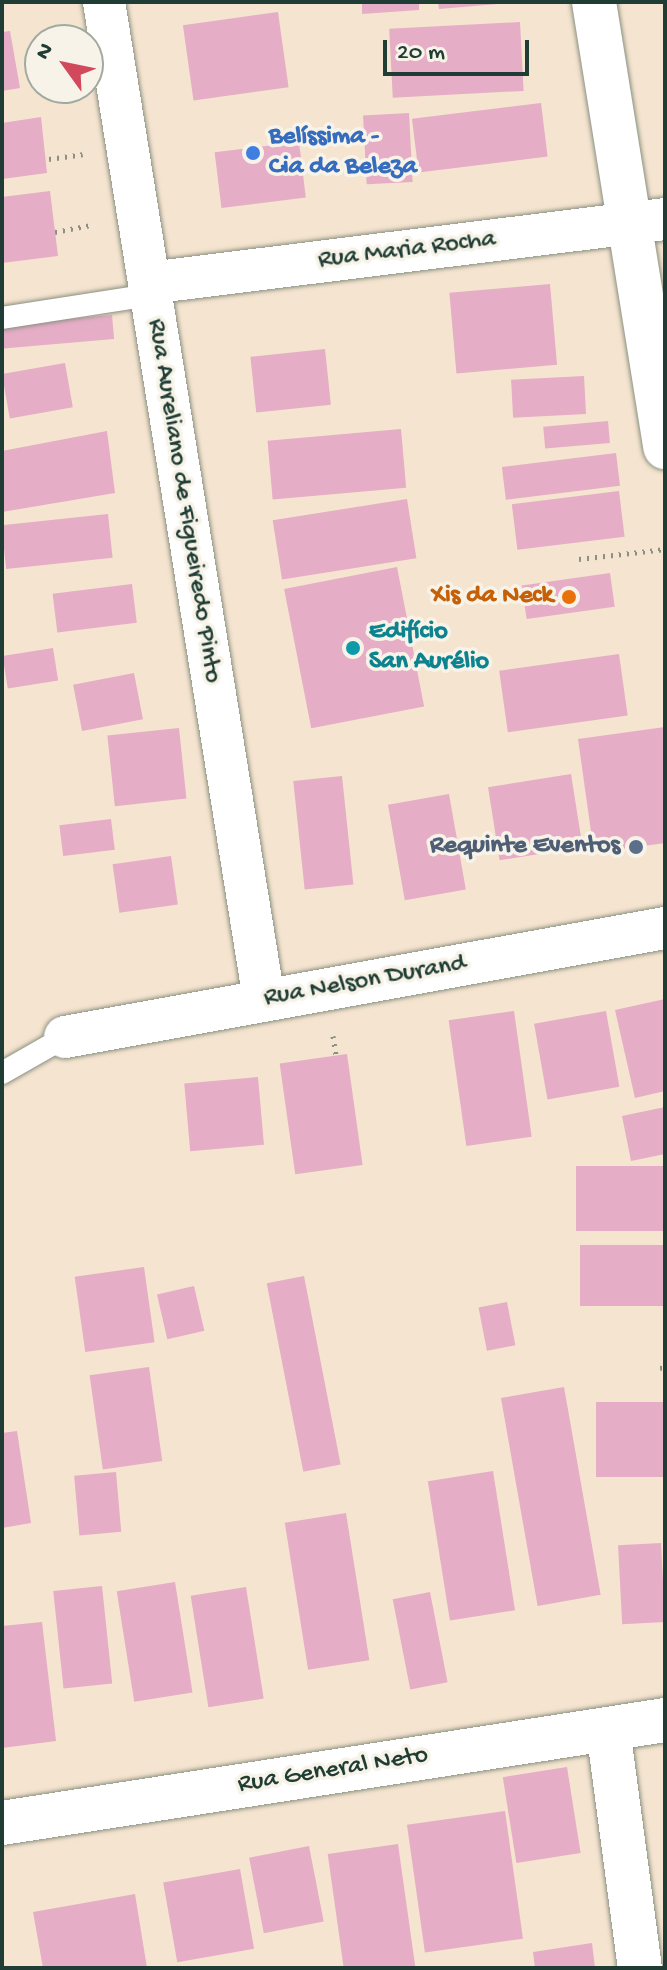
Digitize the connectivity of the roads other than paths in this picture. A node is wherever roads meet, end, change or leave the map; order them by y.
1 (104, 2) edge
2 (594, 2) edge
3 (647, 222) edge
4 (150, 289) junction
5 (2, 318) edge
6 (665, 447) edge
7 (665, 928) edge
8 (264, 1000) junction
9 (65, 1037) joint
10 (2, 1073) edge
11 (665, 1720) edge
12 (608, 1729) junction
13 (2, 1823) edge
14 (640, 1968) edge

1 - 4 street, Rua Aureliano de Figueiredo Pinto
2 - 3 street
3 - 4 street, Rua Maria Rocha
3 - 6 street
4 - 5 lane
4 - 8 street, Rua Aureliano de Figueiredo Pinto
7 - 8 street, Rua Nelson Durand
8 - 9 street, Rua Nelson Durand
9 - 10 lane
11 - 12 street, Rua General Neto
12 - 13 street, Rua General Neto
12 - 14 street

